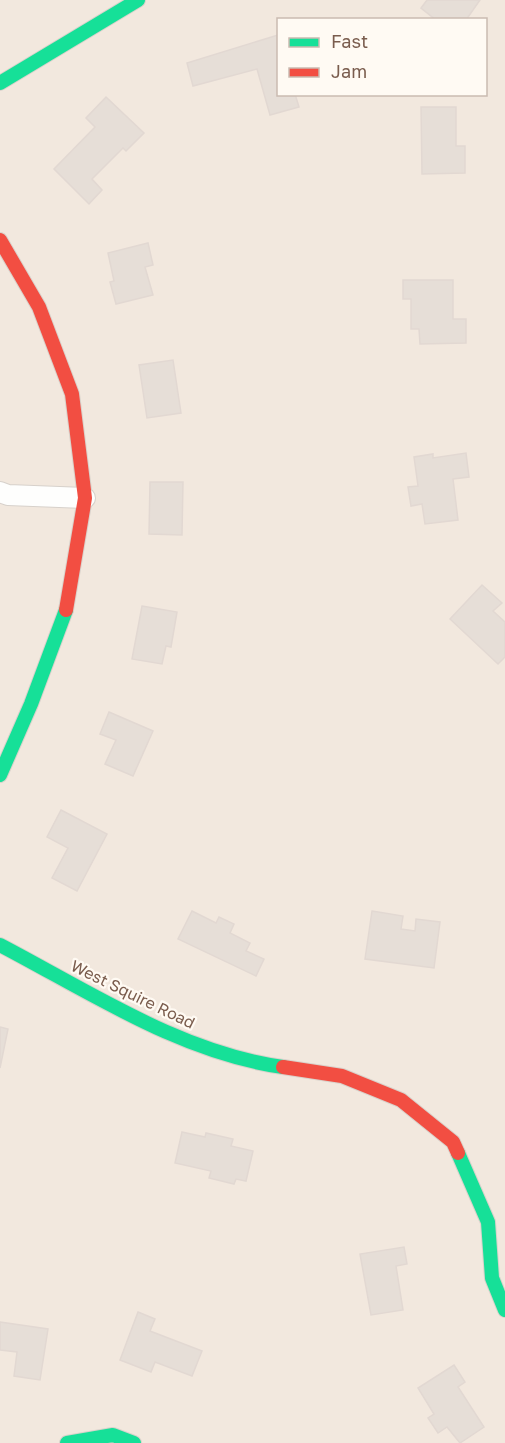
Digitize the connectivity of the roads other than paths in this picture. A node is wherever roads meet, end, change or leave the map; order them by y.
1 (138, 0) edge
2 (0, 83) edge
3 (0, 240) edge
4 (3, 495) edge
5 (85, 498) junction
6 (0, 775) edge
7 (0, 945) edge
8 (505, 1310) edge
9 (67, 1443) edge
10 (134, 1443) edge

1 - 2 street
3 - 5 street
4 - 5 street
5 - 6 street
7 - 8 street, West Squire Road
9 - 10 street

